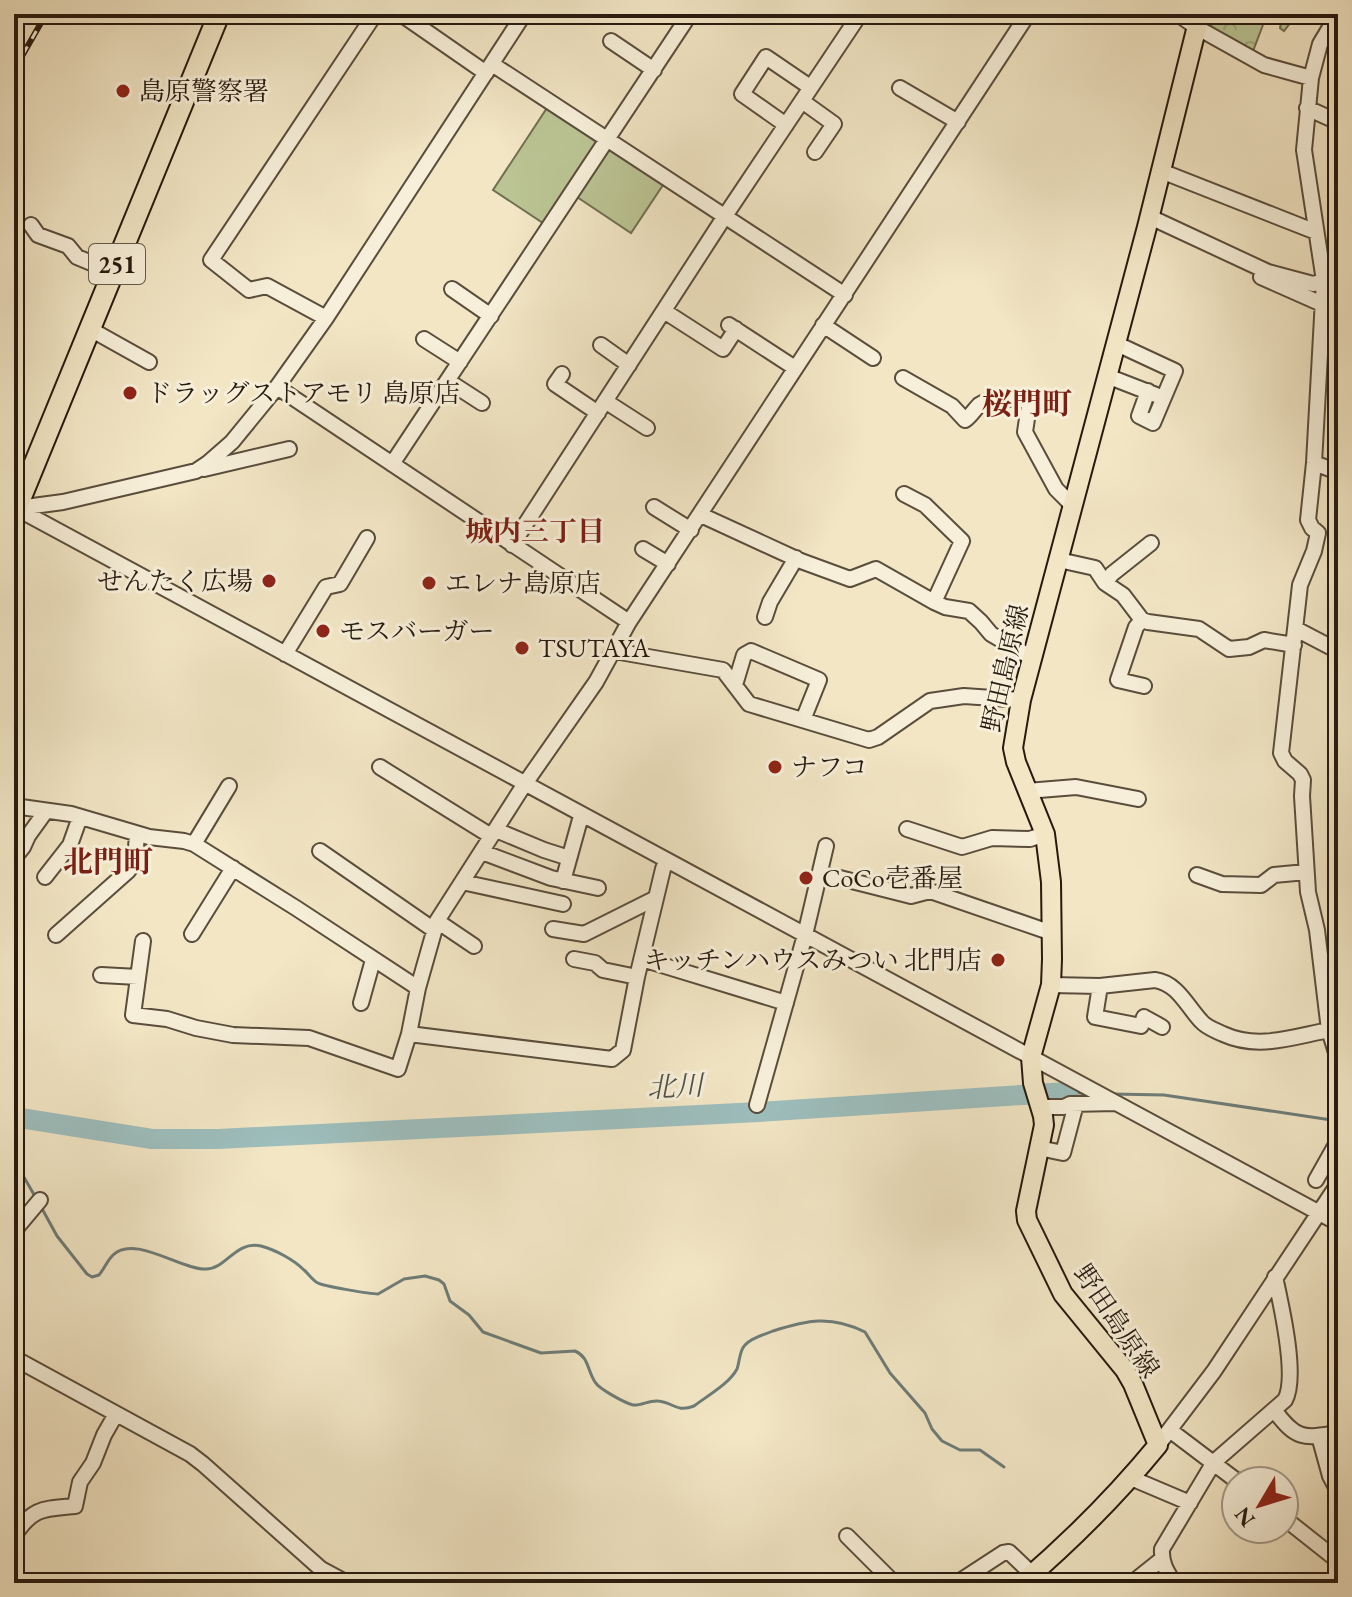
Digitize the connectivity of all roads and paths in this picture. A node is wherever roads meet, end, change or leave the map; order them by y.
1 (219, 14) edge
2 (375, 14) edge
3 (401, 14) edge
4 (524, 14) edge
5 (860, 14) edge
6 (1028, 14) edge
7 (1178, 14) edge
8 (1338, 14) edge
9 (684, 16) edge
10 (1198, 21) edge
11 (611, 41) dead end
12 (489, 69) junction
13 (654, 70) junction
14 (1311, 78) junction
15 (810, 87) junction
16 (900, 88) dead end
17 (802, 101) junction
18 (1307, 108) junction
19 (958, 122) junction
20 (1338, 122) edge
21 (786, 125) junction
22 (608, 141) junction
23 (815, 152) dead end
24 (1161, 171) junction
25 (725, 216) junction
26 (1148, 222) junction
27 (31, 225) dead end
28 (1316, 232) junction
29 (113, 272) junction
30 (1331, 283) edge
31 (452, 289) dead end
32 (845, 295) junction
33 (1322, 304) junction
34 (664, 311) junction
35 (491, 316) junction
36 (326, 318) junction
37 (823, 325) junction
38 (90, 329) junction
39 (424, 339) dead end
40 (1117, 344) junction
41 (601, 345) dead end
42 (873, 358) dead end
43 (149, 362) dead end
44 (460, 362) junction
45 (629, 365) junction
46 (795, 368) junction
47 (1107, 376) junction
48 (903, 378) dead end
49 (448, 381) junction
50 (555, 384) dead end
51 (277, 387) junction
52 (1148, 391) junction
53 (1164, 398) junction
54 (482, 403) dead end
55 (602, 407) junction
56 (647, 428) dead end
57 (289, 449) dead end
58 (1314, 463) junction
59 (392, 464) junction
60 (196, 471) junction
61 (1338, 472) edge
62 (904, 494) dead end
63 (1073, 506) junction
64 (654, 507) dead end
65 (15, 510) edge
66 (701, 515) junction
67 (691, 530) junction
68 (367, 538) dead end
69 (1151, 543) dead end
70 (512, 545) junction
71 (643, 549) dead end
72 (796, 558) junction
73 (1059, 560) junction
74 (668, 564) junction
75 (1105, 583) junction
76 (934, 602) junction
77 (765, 617) dead end
78 (1142, 620) junction
79 (629, 622) junction
80 (1296, 629) junction
81 (1294, 645) junction
82 (614, 651) junction
83 (1338, 651) edge
84 (285, 654) junction
85 (1032, 658) junction
86 (735, 685) junction
87 (1144, 686) dead end
88 (1021, 700) junction
89 (803, 720) junction
90 (380, 767) dead end
91 (524, 785) junction
92 (229, 786) dead end
93 (1027, 791) junction
94 (1138, 799) dead end
95 (14, 806) edge
96 (46, 811) junction
97 (581, 816) junction
98 (80, 817) junction
99 (907, 829) dead end
100 (494, 833) junction
101 (137, 834) junction
102 (1045, 834) junction
103 (194, 844) junction
104 (826, 846) dead end
105 (320, 851) dead end
106 (482, 852) junction
107 (14, 858) edge
108 (569, 858) junction
109 (666, 861) junction
110 (233, 868) junction
111 (1306, 872) junction
112 (820, 873) junction
113 (1197, 875) dead end
114 (45, 877) dead end
115 (563, 881) junction
116 (462, 882) junction
117 (598, 888) dead end
118 (656, 898) junction
119 (563, 904) dead end
120 (436, 925) junction
121 (553, 929) dead end
122 (1052, 933) junction
123 (192, 934) dead end
124 (56, 935) dead end
125 (805, 935) junction
126 (143, 941) dead end
127 (474, 946) dead end
128 (574, 959) dead end
129 (642, 959) junction
130 (373, 960) junction
131 (101, 975) dead end
132 (138, 977) junction
133 (637, 977) junction
134 (1051, 985) junction
135 (1100, 986) junction
136 (418, 988) junction
137 (1332, 996) edge
138 (361, 1003) dead end
139 (786, 1003) junction
140 (1162, 1027) dead end
141 (1329, 1030) junction
142 (409, 1034) junction
143 (1031, 1057) junction
144 (1338, 1059) edge
145 (1038, 1099) junction
146 (1114, 1102) junction
147 (1076, 1104) junction
148 (757, 1105) dead end
149 (1338, 1142) edge
150 (1039, 1148) junction
151 (1316, 1180) dead end
152 (1338, 1184) edge
153 (38, 1202) dead end
154 (1319, 1213) junction
155 (1338, 1223) edge
156 (14, 1231) edge
157 (1275, 1277) junction
158 (14, 1358) edge
159 (1274, 1410) junction
160 (116, 1414) junction
161 (1338, 1433) edge
162 (1319, 1436) junction
163 (1164, 1438) junction
164 (1214, 1462) junction
165 (1220, 1467) edge
166 (1131, 1478) junction
167 (1338, 1491) edge
168 (1190, 1503) junction
169 (1300, 1531) edge
170 (14, 1536) edge
171 (847, 1536) dead end
172 (1338, 1550) edge
173 (14, 1558) edge
174 (1162, 1559) junction
175 (1027, 1578) edge
176 (17, 1583) edge
177 (347, 1583) edge
178 (894, 1583) edge
179 (957, 1583) edge
180 (1132, 1583) edge
181 (1174, 1583) edge

1 - 29 highway, 251
2 - 36 street
3 - 12 street
4 - 12 street
5 - 15 street
6 - 19 street
7 - 10 street
8 - 14 street
9 - 13 street
10 - 14 street
10 - 24 main road, 野田島原線
11 - 13 street
12 - 22 street
12 - 36 street
13 - 22 street
14 - 18 street
15 - 17 street
15 - 21 street
16 - 19 street
17 - 21 street
17 - 23 street
18 - 20 street
18 - 28 street
19 - 32 street
21 - 25 street
22 - 25 street
22 - 35 street
24 - 26 main road, 野田島原線
24 - 28 street
25 - 32 street
25 - 34 street
26 - 30 street
26 - 33 street
26 - 40 main road, 野田島原線
27 - 29 street
28 - 30 street
29 - 38 highway, 251
30 - 33 street
31 - 35 street
32 - 37 street
33 - 58 street
34 - 45 street
34 - 46 street
35 - 44 street
36 - 51 street
37 - 42 street
37 - 46 street
38 - 43 street
38 - 65 highway, 251
39 - 44 street
40 - 47 main road, 野田島原線
40 - 53 street
41 - 45 street
44 - 49 street
45 - 55 street
46 - 66 street
47 - 52 street
47 - 63 main road, 野田島原線
48 - 63 street
49 - 54 street
49 - 59 street
50 - 55 street
51 - 59 street
51 - 60 street
52 - 53 street
52 - 53 street
55 - 56 street
55 - 70 street
57 - 60 street
58 - 61 street
58 - 80 street
59 - 70 street
60 - 65 street
62 - 76 street
63 - 73 main road, 野田島原線
64 - 67 street
65 - 84 street
66 - 67 street
66 - 72 street
67 - 74 street
68 - 84 street
69 - 75 street
70 - 79 street
71 - 74 street
72 - 76 street
72 - 77 street
73 - 75 street
73 - 85 main road, 野田島原線
74 - 79 street
75 - 78 street
76 - 85 street
78 - 81 street
78 - 87 street
79 - 82 street
80 - 81 street
80 - 83 street
81 - 111 street
82 - 86 street
82 - 91 street
84 - 91 street
85 - 88 main road, 野田島原線
86 - 89 street
86 - 89 street
88 - 89 street
88 - 93 main road, 野田島原線
90 - 100 street
91 - 97 street
91 - 100 street
92 - 103 street
93 - 94 street
93 - 102 main road, 野田島原線
95 - 96 street
96 - 98 street
96 - 107 street
97 - 108 street
97 - 109 street
98 - 101 street
98 - 114 street
99 - 102 street
100 - 106 street
100 - 108 street
101 - 103 street
101 - 124 street
102 - 122 main road, 野田島原線
103 - 110 street
104 - 112 street
105 - 120 street
106 - 115 street
106 - 116 street
108 - 115 street
109 - 118 street
109 - 125 street
110 - 123 street
110 - 130 street
111 - 113 street
111 - 137 street
112 - 122 street
112 - 125 street
115 - 117 street
116 - 119 street
116 - 120 street
118 - 121 street
118 - 129 street
120 - 127 street
120 - 136 street
122 - 134 main road, 野田島原線
125 - 139 street
125 - 143 street
126 - 132 street
128 - 133 street
129 - 133 street
129 - 139 street
130 - 136 street
130 - 138 street
131 - 132 street
132 - 142 street
133 - 142 street
134 - 135 street
134 - 143 main road, 野田島原線
135 - 140 street
135 - 141 street
136 - 142 street
137 - 141 street
139 - 148 street
141 - 144 street
143 - 145 main road, 野田島原線
143 - 146 street
145 - 147 street
145 - 150 main road, 野田島原線
146 - 147 street
146 - 154 street
147 - 150 street
149 - 151 street
150 - 163 main road, 野田島原線
152 - 154 street
153 - 156 street
154 - 155 street
154 - 157 street
157 - 159 street
157 - 163 street
158 - 160 street
159 - 162 street
159 - 164 street
160 - 170 street
160 - 177 street
161 - 162 street
162 - 167 street
163 - 164 street
163 - 166 main road
164 - 165 street
164 - 168 street
166 - 168 street
166 - 175 main road
168 - 174 street
169 - 172 street
171 - 178 street
173 - 176 street
174 - 180 street
174 - 181 street
175 - 179 street

